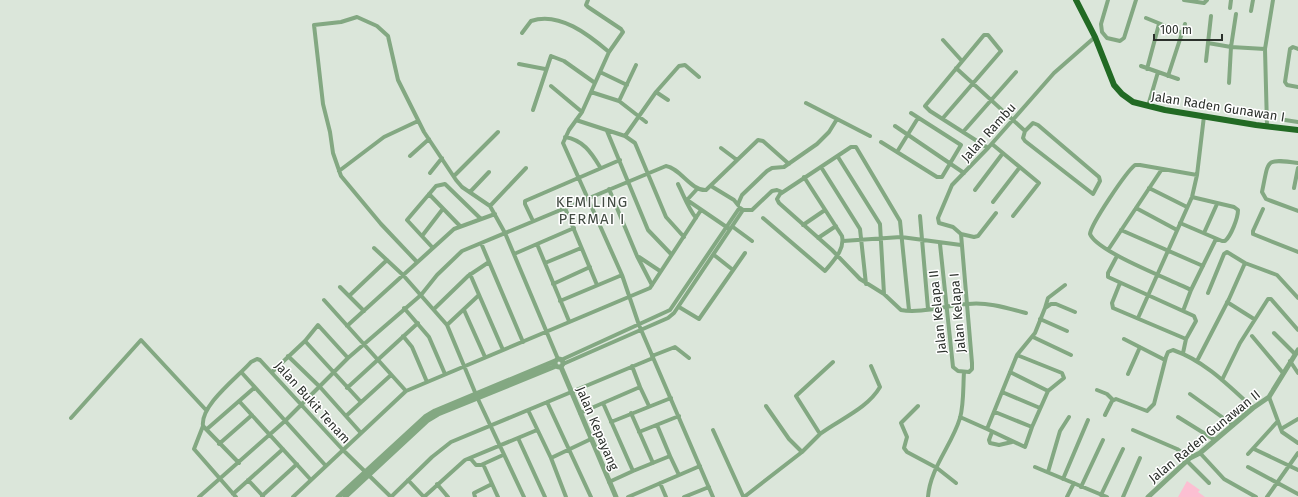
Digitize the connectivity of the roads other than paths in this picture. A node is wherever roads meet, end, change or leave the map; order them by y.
1 (588, 0) edge
2 (1076, 0) edge
3 (1108, 0) edge
4 (1136, 0) edge
5 (1184, 0) edge
6 (1207, 0) edge
7 (1231, 0) edge
8 (1253, 0) edge
9 (1273, 0) edge
10 (1230, 8) dead end
11 (1251, 11) dead end
12 (1236, 14) dead end
13 (1211, 16) dead end
14 (1146, 18) dead end
15 (1159, 24) junction
16 (1185, 24) dead end
17 (522, 33) dead end
18 (1182, 33) junction
19 (1095, 37) junction
20 (942, 40) dead end
21 (1208, 43) junction
22 (1231, 47) junction
23 (1265, 49) junction
24 (1298, 49) edge
25 (609, 52) junction
26 (962, 61) junction
27 (1206, 62) dead end
28 (519, 64) dead end
29 (636, 65) dead end
30 (1141, 66) dead end
31 (956, 68) junction
32 (1147, 68) junction
33 (545, 69) junction
34 (600, 72) junction
35 (1016, 72) dead end
36 (1158, 72) junction
37 (1168, 76) junction
38 (699, 77) dead end
39 (1178, 79) dead end
40 (595, 83) junction
41 (972, 83) junction
42 (1229, 83) dead end
43 (627, 85) junction
44 (551, 86) dead end
45 (1298, 87) edge
46 (591, 92) junction
47 (656, 92) junction
48 (668, 100) dead end
49 (991, 100) junction
50 (619, 101) junction
51 (806, 103) dead end
52 (1148, 106) junction
53 (533, 110) dead end
54 (582, 112) junction
55 (911, 113) dead end
56 (638, 116) junction
57 (1204, 116) junction
58 (918, 118) junction
59 (943, 118) junction
60 (837, 119) junction
61 (576, 120) junction
62 (1285, 120) dead end
63 (418, 121) junction
64 (1013, 121) junction
65 (646, 122) dead end
66 (1298, 122) edge
67 (895, 126) dead end
68 (1267, 126) junction
69 (1298, 130) edge
70 (607, 131) junction
71 (1024, 131) junction
72 (498, 132) dead end
73 (963, 132) junction
74 (908, 135) junction
75 (625, 136) junction
76 (870, 136) dead end
77 (565, 137) junction
78 (429, 139) junction
79 (881, 142) dead end
80 (992, 144) junction
81 (721, 148) dead end
82 (988, 148) junction
83 (897, 152) junction
84 (1003, 153) junction
85 (410, 156) dead end
86 (838, 157) junction
87 (442, 158) junction
88 (620, 160) junction
89 (737, 160) junction
90 (789, 164) junction
91 (951, 164) junction
92 (1298, 164) edge
93 (600, 167) junction
94 (821, 167) junction
95 (1020, 167) junction
96 (526, 168) dead end
97 (1298, 168) edge
98 (1162, 169) junction
99 (338, 171) junction
100 (489, 172) dead end
101 (430, 173) dead end
102 (649, 173) junction
103 (964, 173) junction
104 (1197, 175) junction
105 (454, 176) junction
106 (578, 177) junction
107 (804, 177) junction
108 (629, 180) junction
109 (678, 184) dead end
110 (711, 186) junction
111 (698, 188) junction
112 (1149, 188) junction
113 (1294, 188) dead end
114 (609, 189) junction
115 (974, 190) dead end
116 (470, 192) junction
117 (782, 192) junction
118 (429, 194) junction
119 (1192, 197) junction
120 (587, 199) junction
121 (687, 200) junction
122 (993, 202) dead end
123 (738, 204) junction
124 (1217, 204) junction
125 (490, 206) junction
126 (1188, 207) junction
127 (566, 208) junction
128 (1136, 208) junction
129 (1263, 209) dead end
130 (442, 210) junction
131 (701, 210) junction
132 (741, 210) junction
133 (826, 210) junction
134 (1298, 211) edge
135 (996, 213) dead end
136 (495, 214) junction
137 (920, 216) dead end
138 (1013, 216) dead end
139 (696, 218) junction
140 (763, 218) dead end
141 (481, 219) junction
142 (533, 221) junction
143 (1180, 223) junction
144 (803, 225) junction
145 (460, 226) junction
146 (836, 226) junction
147 (726, 227) junction
148 (574, 228) junction
149 (732, 228) junction
150 (1121, 230) junction
151 (1177, 230) junction
152 (505, 233) junction
153 (962, 234) junction
154 (1204, 234) junction
155 (422, 236) junction
156 (684, 237) junction
157 (900, 237) junction
158 (818, 238) junction
159 (881, 238) junction
160 (922, 239) junction
161 (1216, 239) junction
162 (862, 240) junction
163 (752, 241) dead end
164 (843, 242) junction
165 (481, 243) junction
166 (537, 244) junction
167 (940, 244) junction
168 (961, 246) junction
169 (432, 247) junction
170 (374, 248) dead end
171 (582, 248) junction
172 (1108, 250) junction
173 (1168, 251) junction
174 (1298, 252) edge
175 (745, 253) dead end
176 (514, 254) junction
177 (671, 254) junction
178 (714, 255) junction
179 (637, 256) junction
180 (837, 256) junction
181 (1117, 256) junction
182 (387, 260) junction
183 (417, 262) junction
184 (489, 262) junction
185 (545, 263) junction
186 (1245, 263) junction
187 (1203, 266) junction
188 (590, 267) junction
189 (734, 270) junction
190 (660, 271) junction
191 (470, 274) junction
192 (1157, 274) junction
193 (403, 275) junction
194 (622, 275) junction
195 (553, 284) junction
196 (866, 284) junction
197 (1120, 284) junction
198 (598, 285) junction
199 (652, 285) junction
200 (1064, 285) dead end
201 (340, 287) dead end
202 (1191, 290) junction
203 (1208, 293) dead end
204 (884, 294) junction
205 (421, 295) junction
206 (479, 295) junction
207 (1148, 295) junction
208 (349, 296) junction
209 (630, 296) junction
210 (1298, 298) edge
211 (324, 300) dead end
212 (560, 301) junction
213 (1227, 302) junction
214 (967, 304) junction
215 (947, 306) junction
216 (679, 307) junction
217 (404, 308) junction
218 (1045, 308) junction
219 (434, 309) junction
220 (928, 309) junction
221 (464, 310) junction
222 (909, 310) junction
223 (364, 311) junction
224 (1183, 311) junction
225 (1075, 312) dead end
226 (1026, 313) dead end
227 (1138, 318) junction
228 (1040, 319) junction
229 (1254, 319) junction
230 (569, 321) junction
231 (418, 323) junction
232 (447, 325) junction
233 (639, 325) junction
234 (348, 326) junction
235 (641, 330) junction
236 (1298, 330) edge
237 (546, 331) junction
238 (1067, 331) dead end
239 (1274, 333) dead end
240 (403, 336) junction
241 (1252, 336) dead end
242 (1033, 337) junction
243 (1124, 339) dead end
244 (1186, 339) junction
245 (305, 341) junction
246 (523, 342) junction
247 (364, 345) junction
248 (1140, 347) junction
249 (503, 350) junction
250 (1297, 352) edge
251 (1182, 353) junction
252 (1017, 355) junction
253 (1071, 355) dead end
254 (288, 356) junction
255 (653, 357) junction
256 (348, 358) junction
257 (485, 358) junction
258 (689, 358) dead end
259 (377, 360) junction
260 (1165, 360) junction
261 (1196, 361) junction
262 (1290, 361) junction
263 (833, 362) dead end
264 (559, 363) junction
265 (465, 366) junction
266 (632, 366) junction
267 (871, 366) dead end
268 (272, 372) junction
269 (964, 372) junction
270 (1010, 372) junction
271 (242, 373) junction
272 (1283, 373) junction
273 (1298, 373) edge
274 (334, 374) junction
275 (445, 374) junction
276 (1128, 374) dead end
277 (391, 375) junction
278 (1222, 380) junction
279 (427, 382) junction
280 (640, 386) junction
281 (320, 387) junction
282 (254, 388) junction
283 (347, 388) junction
284 (1097, 390) dead end
285 (406, 391) junction
286 (1048, 391) junction
287 (571, 392) junction
288 (1002, 392) junction
289 (1190, 394) dead end
290 (476, 395) junction
291 (1269, 397) junction
292 (671, 398) junction
293 (1113, 400) junction
294 (239, 401) junction
295 (361, 402) junction
296 (547, 402) junction
297 (603, 403) junction
298 (302, 404) junction
299 (649, 406) junction
300 (766, 406) dead end
301 (918, 406) dead end
302 (1040, 408) junction
303 (1254, 408) junction
304 (206, 410) junction
305 (528, 410) junction
306 (995, 412) junction
307 (580, 414) junction
308 (631, 414) junction
309 (252, 415) junction
310 (1105, 415) dead end
311 (346, 416) junction
312 (679, 416) junction
313 (960, 417) junction
314 (1069, 417) dead end
315 (1178, 417) dead end
316 (71, 418) dead end
317 (1298, 419) edge
318 (285, 420) junction
319 (1088, 420) dead end
320 (1278, 420) junction
321 (611, 422) junction
322 (657, 425) junction
323 (490, 426) junction
324 (1233, 426) junction
325 (1032, 427) junction
326 (205, 428) junction
327 (987, 428) junction
328 (1281, 429) junction
329 (537, 430) junction
330 (713, 430) dead end
331 (1133, 430) dead end
332 (639, 432) junction
333 (992, 432) junction
334 (361, 433) junction
335 (270, 434) junction
336 (820, 434) junction
337 (518, 438) junction
338 (591, 439) junction
339 (1103, 440) dead end
340 (1215, 440) junction
341 (1013, 442) junction
342 (1298, 443) edge
343 (219, 444) junction
344 (500, 447) junction
345 (283, 449) junction
346 (1123, 449) dead end
347 (1254, 449) junction
348 (343, 450) junction
349 (569, 450) junction
350 (802, 452) junction
351 (1200, 453) junction
352 (1298, 453) edge
353 (1248, 454) dead end
354 (503, 455) junction
355 (670, 456) junction
356 (470, 458) junction
357 (551, 458) junction
358 (1140, 458) dead end
359 (1189, 460) junction
360 (239, 463) junction
361 (653, 463) junction
362 (297, 464) junction
363 (483, 464) junction
364 (326, 466) junction
365 (700, 466) junction
366 (1248, 466) dead end
367 (1288, 466) junction
368 (1035, 467) dead end
369 (937, 468) junction
370 (1298, 470) edge
371 (633, 471) junction
372 (1048, 472) junction
373 (367, 475) junction
374 (679, 475) junction
375 (221, 479) junction
376 (1063, 479) junction
377 (248, 480) junction
378 (311, 480) junction
379 (408, 480) junction
380 (609, 482) junction
381 (1276, 482) junction
382 (660, 483) junction
383 (956, 483) dead end
384 (1074, 483) junction
385 (1208, 483) dead end
386 (437, 484) junction
387 (492, 484) junction
388 (708, 487) junction
389 (1082, 487) junction
390 (1093, 492) junction
391 (1298, 494) edge
392 (235, 495) edge
393 (1102, 495) junction
394 (202, 496) edge
395 (262, 496) edge
396 (744, 496) edge
397 (292, 497) edge
398 (338, 497) edge
399 (345, 497) edge
400 (391, 497) edge
401 (424, 497) edge
402 (448, 497) edge
403 (475, 497) edge
404 (498, 497) edge
405 (524, 497) edge
406 (545, 497) edge
407 (566, 497) edge
408 (591, 497) edge
409 (616, 497) edge
410 (628, 497) edge
411 (666, 497) edge
412 (686, 497) edge
413 (713, 497) edge
414 (928, 497) edge
415 (1067, 497) edge
416 (1091, 497) edge
417 (1107, 497) edge
418 (1123, 497) edge
419 (1148, 497) edge
420 (1256, 497) edge
421 (1266, 497) edge

1 - 25 street
2 - 19 highway, Jalan Raden Gunawan I
3 - 4 street
5 - 6 street
7 - 10 street
8 - 11 street
9 - 23 street
12 - 22 street
13 - 21 street
14 - 15 street
15 - 18 street
15 - 32 street
16 - 18 street
17 - 25 street
18 - 37 street
19 - 52 highway, Jalan Raden Gunawan I
19 - 64 street, Jalan Rambu
20 - 26 street
21 - 22 street
21 - 27 street
22 - 23 street
22 - 42 street
23 - 68 street
24 - 45 street
25 - 34 street
26 - 31 street
26 - 41 street
28 - 33 street
29 - 43 street
30 - 32 street
31 - 41 street
31 - 59 street
32 - 36 street
33 - 40 street
33 - 53 street
34 - 40 street
34 - 43 street
35 - 49 street
36 - 37 street
36 - 52 street
37 - 39 street
38 - 47 street
40 - 46 street
41 - 49 street
41 - 59 street
43 - 50 street
44 - 54 street
46 - 50 street
46 - 54 street
47 - 48 street
47 - 56 street
49 - 64 street
49 - 73 street
50 - 56 street
51 - 60 street
52 - 57 highway, Jalan Raden Gunawan I
54 - 61 street
55 - 58 street
56 - 65 street
56 - 75 street
57 - 68 highway, Jalan Raden Gunawan I
57 - 104 street
58 - 74 street
58 - 91 street
59 - 73 street
60 - 76 street
60 - 90 street
61 - 70 street
61 - 77 street
62 - 66 street
63 - 78 street
63 - 99 street
63 - 99 street
64 - 71 street
64 - 80 street, Jalan Rambu
67 - 74 street
68 - 69 highway, Jalan Raden Gunawan I
70 - 75 street
70 - 88 street
71 - 71 street
72 - 105 street
73 - 82 street
74 - 83 street
74 - 91 street
75 - 102 street
77 - 93 street
77 - 106 street
78 - 85 street
78 - 87 street
79 - 83 street
80 - 82 street, Jalan Rambu
80 - 84 street
81 - 89 street
82 - 103 street, Jalan Rambu
83 - 91 street
84 - 95 street
84 - 115 street
86 - 94 street
86 - 157 street
86 - 159 street
87 - 101 street
87 - 105 street
88 - 93 street
88 - 108 street
89 - 90 street
89 - 110 street
90 - 123 street
91 - 103 street
92 - 134 street
93 - 106 street
94 - 107 street
94 - 162 street
95 - 122 street
95 - 138 street
96 - 125 street
97 - 113 street
98 - 104 street
98 - 112 street
98 - 172 street
99 - 183 street
100 - 116 street
102 - 108 street
102 - 111 street
102 - 156 street
103 - 153 street, Jalan Rambu
104 - 119 street
105 - 116 street
106 - 120 street
106 - 142 street
107 - 117 street
107 - 133 street
108 - 114 street
108 - 177 street
109 - 121 street
110 - 111 street
110 - 123 street
111 - 121 street
112 - 126 street
112 - 128 street
114 - 120 street
114 - 179 street
116 - 125 street
117 - 132 street
117 - 144 street
118 - 130 street
118 - 141 street
118 - 155 street
119 - 124 street
119 - 126 street
120 - 127 street
120 - 194 street
121 - 131 street
121 - 139 street
123 - 132 street
124 - 154 street
124 - 161 street
125 - 136 street
126 - 143 street
127 - 142 street
127 - 148 street
128 - 150 street
128 - 151 street
129 - 174 street
130 - 145 street
130 - 155 street
131 - 139 street
131 - 147 street
132 - 147 street
132 - 149 street
133 - 144 street
133 - 146 street
135 - 153 street
136 - 141 street
136 - 152 street
137 - 160 street
139 - 156 street
140 - 180 street
141 - 145 street
142 - 152 street
143 - 151 street
143 - 154 street
144 - 158 street
145 - 169 street
146 - 158 street
146 - 164 street
147 - 149 street
147 - 233 street
148 - 166 street
148 - 171 street
149 - 163 street
149 - 178 street
150 - 172 street
150 - 173 street
151 - 173 street
152 - 165 street
152 - 176 street
153 - 168 street
154 - 161 street
155 - 169 street
156 - 177 street
157 - 159 street
157 - 160 street
157 - 222 street
158 - 180 street
159 - 162 street
159 - 204 street
160 - 167 street
160 - 220 street
161 - 187 street
162 - 164 street
162 - 196 street
164 - 180 street
165 - 184 street
165 - 205 street
166 - 176 street
166 - 185 street
167 - 168 street
167 - 215 street, Jalan Kelapa II
168 - 214 street, Jalan Kelapa I
169 - 183 street
170 - 182 street
171 - 185 street
171 - 188 street
172 - 181 street
173 - 187 street
173 - 192 street
175 - 189 street
176 - 237 street
177 - 190 street
178 - 189 street
178 - 216 street
179 - 190 street
179 - 199 street
180 - 196 street
181 - 192 street
181 - 197 street
182 - 193 street
182 - 208 street
183 - 193 street
184 - 191 street
184 - 246 street
185 - 195 street
186 - 203 street
186 - 210 street
186 - 213 street
187 - 202 street
188 - 195 street
188 - 198 street
189 - 216 street
190 - 199 street
191 - 206 street
191 - 219 street
192 - 202 street
192 - 207 street
193 - 205 street
193 - 223 street
194 - 198 street
194 - 209 street
195 - 212 street
196 - 204 street
197 - 207 street
197 - 227 street
198 - 212 street
199 - 209 street
200 - 218 street
201 - 208 street
202 - 224 street
204 - 222 street
205 - 217 street
205 - 219 street
206 - 221 street
206 - 249 street
207 - 224 street
207 - 227 street
208 - 223 street
209 - 230 street
209 - 233 street
211 - 234 street
212 - 230 street
213 - 229 street
213 - 261 street
214 - 215 street
214 - 226 street
214 - 269 street, Jalan Kelapa I
215 - 220 street
215 - 269 street, Jalan Kelapa II
216 - 235 street
217 - 231 street
217 - 247 street
218 - 225 street
218 - 228 street
219 - 232 street
220 - 222 street
221 - 232 street
221 - 257 street
223 - 234 street
224 - 244 street
227 - 244 street
228 - 238 street
228 - 242 street
229 - 236 street
229 - 278 street
230 - 237 street
231 - 240 street
231 - 275 street
232 - 265 street
233 - 235 street
233 - 264 street
234 - 247 street
235 - 255 street
235 - 264 street
237 - 246 street
237 - 264 street
239 - 250 street
240 - 259 street
240 - 279 street
241 - 272 street
242 - 252 street
242 - 253 street
243 - 248 street
244 - 251 street
245 - 254 street
245 - 256 street
245 - 274 street
246 - 249 street
247 - 256 street
247 - 259 street
248 - 260 street
248 - 276 street
249 - 257 street
250 - 262 street, Jalan Raden Gunawan II
251 - 260 street
251 - 261 street
252 - 270 street
252 - 286 street
254 - 268 street
254 - 281 street
255 - 258 street
255 - 266 street
255 - 292 street
256 - 274 street
257 - 265 street
259 - 277 street
259 - 283 street
260 - 293 street
261 - 278 street
262 - 272 street, Jalan Raden Gunawan II
262 - 273 street
263 - 336 street
264 - 287 street, Jalan Kepayang
264 - 290 street
265 - 275 street
265 - 290 street
266 - 280 street
266 - 287 street
267 - 336 street
268 - 271 street, Jalan Bukit Tenam
268 - 298 street, Jalan Bukit Tenam
269 - 313 street
270 - 286 street
270 - 288 street
271 - 282 street
271 - 304 street, Jalan Bukit Tenam
272 - 291 street, Jalan Raden Gunawan II
274 - 281 street
274 - 283 street
275 - 279 street
277 - 285 street
277 - 295 street
278 - 303 street
279 - 285 street
280 - 297 street
280 - 299 street
281 - 298 street
281 - 311 street
282 - 294 street
282 - 318 street
283 - 295 street
284 - 293 street
285 - 334 street
286 - 302 street
287 - 296 street
287 - 307 street, Jalan Kepayang
288 - 302 street
288 - 306 street
289 - 324 street
290 - 323 street
290 - 373 street
291 - 303 street, Jalan Raden Gunawan II
291 - 320 street
292 - 299 street
292 - 312 street
293 - 310 street
294 - 309 street
294 - 326 street
295 - 311 street
296 - 305 street
296 - 349 street
297 - 307 street
297 - 321 street
298 - 318 street
298 - 348 street, Jalan Bukit Tenam
299 - 308 street
300 - 350 street
301 - 369 street
302 - 325 street
303 - 324 street, Jalan Raden Gunawan II
304 - 316 street
304 - 326 street
305 - 323 street
305 - 329 street
306 - 325 street
306 - 327 street
307 - 338 street, Jalan Kepayang
308 - 321 street
308 - 332 street
309 - 335 street
309 - 343 street
311 - 334 street
312 - 322 street
312 - 365 street
313 - 327 street
313 - 369 street
314 - 372 street
315 - 340 street
317 - 328 street
318 - 335 street
318 - 364 street
319 - 376 street
320 - 328 street
320 - 347 street
321 - 371 street
322 - 332 street
322 - 355 street
323 - 344 street
323 - 379 street
324 - 340 street, Jalan Raden Gunawan II
325 - 341 street
326 - 343 street
326 - 375 street
327 - 333 street
328 - 342 street
329 - 337 street
329 - 357 street
330 - 396 street
331 - 359 street
332 - 361 street
333 - 341 street
333 - 341 street
334 - 348 street
335 - 345 street
335 - 360 street
336 - 350 street
337 - 344 street
337 - 406 street
338 - 349 street
338 - 380 street, Jalan Kepayang
339 - 389 street
340 - 351 street, Jalan Raden Gunawan II
343 - 360 street
344 - 354 street
344 - 356 street
345 - 362 street
345 - 377 street
346 - 393 street
347 - 353 street
347 - 367 street
348 - 364 street
348 - 373 street, Jalan Bukit Tenam
349 - 357 street
349 - 408 street
350 - 396 street
351 - 359 street, Jalan Raden Gunawan II
351 - 420 street
352 - 367 street
354 - 363 street
354 - 405 street
355 - 361 street
355 - 374 street
356 - 363 street
356 - 386 street
357 - 407 street
358 - 418 street
359 - 385 street
359 - 419 street, Jalan Raden Gunawan II
360 - 375 street
361 - 371 street
362 - 378 street
362 - 395 street
363 - 387 street
364 - 378 street
365 - 374 street
365 - 388 street
366 - 381 street
367 - 370 street
367 - 381 street
368 - 372 street
369 - 383 street
369 - 414 street
371 - 380 street
372 - 376 street
373 - 398 street
373 - 399 street
373 - 400 street, Jalan Bukit Tenam
374 - 382 street
375 - 392 street
375 - 394 street
376 - 384 street
377 - 392 street
377 - 395 street
378 - 397 street
379 - 400 street
379 - 401 street
380 - 409 street, Jalan Kepayang
381 - 391 street
381 - 421 street
382 - 410 street
382 - 411 street
384 - 389 street
384 - 415 street
386 - 401 street
386 - 402 street
387 - 403 street
387 - 404 street
388 - 412 street
388 - 413 street
389 - 390 street
390 - 393 street
390 - 416 street
393 - 417 street

